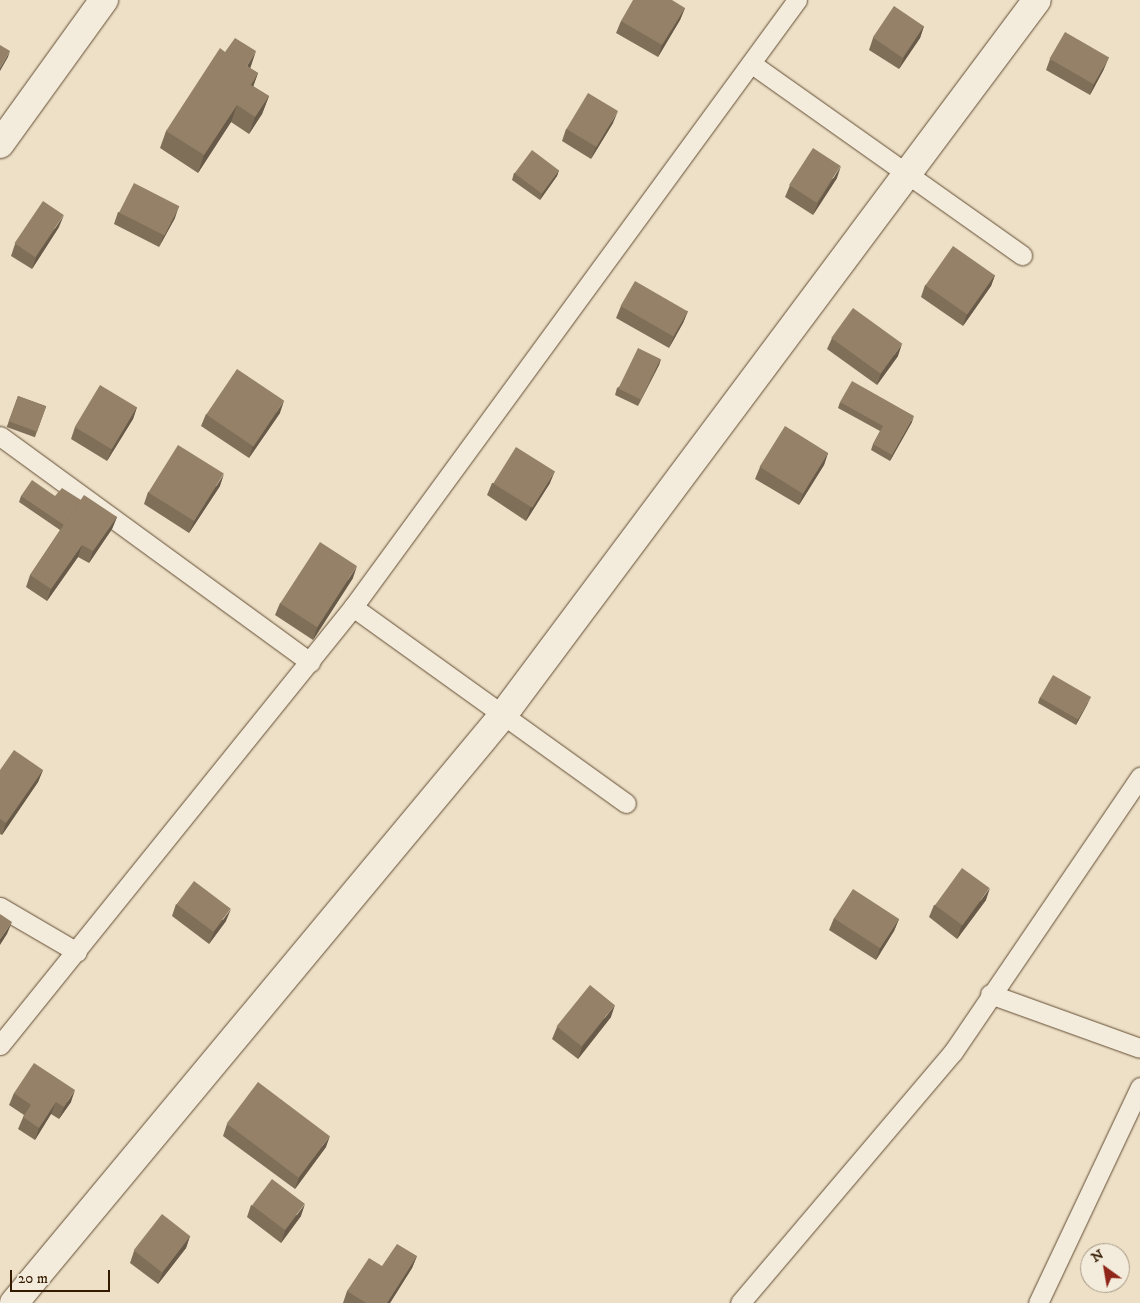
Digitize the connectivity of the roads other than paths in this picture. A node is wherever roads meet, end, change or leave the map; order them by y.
1 (104, 0) edge
2 (1037, 0) edge
3 (788, 3) edge
4 (752, 64) junction
5 (0, 144) edge
6 (910, 175) junction
7 (1022, 255) dead end
8 (0, 436) edge
9 (353, 607) junction
10 (310, 662) junction
11 (503, 715) junction
12 (1140, 777) edge
13 (626, 803) dead end
14 (0, 907) edge
15 (76, 952) junction
16 (990, 994) junction
17 (0, 1045) edge
18 (1140, 1048) edge
19 (1140, 1086) edge
20 (14, 1303) edge
21 (740, 1303) edge
22 (1038, 1303) edge

1 - 5 street
2 - 6 street
3 - 4 lane
4 - 6 lane
4 - 9 lane
6 - 7 lane
6 - 11 street
8 - 10 lane
9 - 10 lane
9 - 11 lane
10 - 15 lane
11 - 13 lane
11 - 20 street
12 - 16 lane
14 - 15 lane
15 - 17 lane
16 - 18 lane
16 - 21 lane
19 - 22 lane

